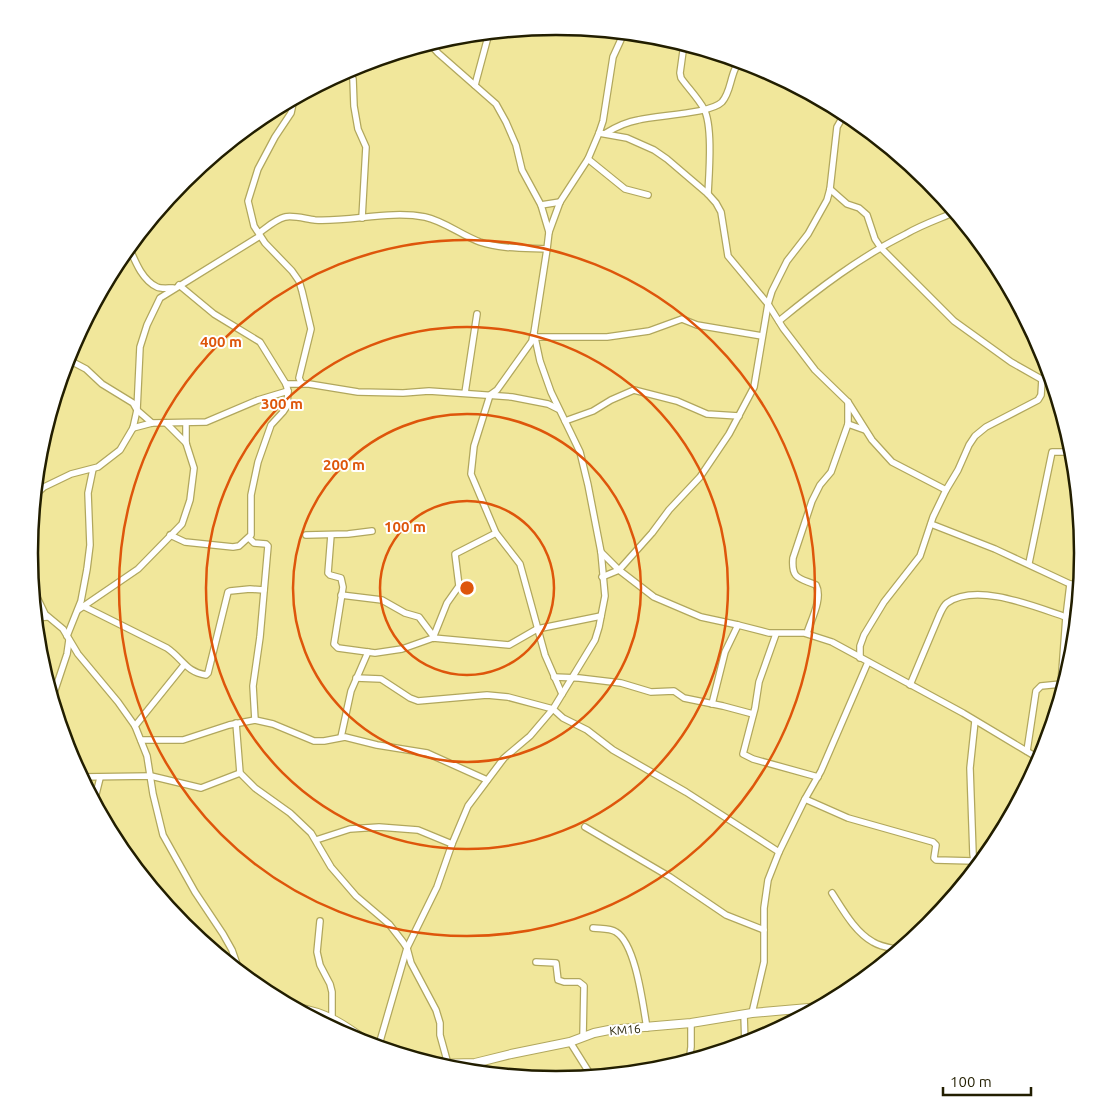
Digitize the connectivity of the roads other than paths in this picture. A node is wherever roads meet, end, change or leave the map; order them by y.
1 (487, 39) edge
2 (621, 39) edge
3 (435, 50) edge
4 (683, 51) edge
5 (736, 67) edge
6 (352, 77) edge
7 (475, 85) junction
8 (293, 107) edge
9 (705, 110) junction
10 (841, 120) edge
11 (599, 133) junction
12 (606, 134) junction
13 (588, 159) junction
14 (830, 189) junction
15 (708, 194) junction
16 (648, 195) dead end
17 (560, 202) junction
18 (541, 205) junction
19 (948, 215) edge
20 (362, 218) junction
21 (254, 226) junction
22 (549, 232) junction
23 (258, 233) junction
24 (254, 240) junction
25 (881, 248) junction
26 (548, 249) junction
27 (133, 255) edge
28 (179, 285) junction
29 (158, 288) junction
30 (173, 288) junction
31 (160, 298) junction
32 (768, 304) junction
33 (477, 314) dead end
34 (779, 321) junction
35 (534, 335) junction
36 (762, 336) junction
37 (74, 362) edge
38 (1042, 379) joint
39 (300, 381) junction
40 (286, 384) junction
41 (288, 391) junction
42 (465, 393) junction
43 (490, 395) junction
44 (136, 402) junction
45 (848, 402) junction
46 (558, 409) junction
47 (137, 410) junction
48 (739, 416) junction
49 (565, 421) junction
50 (152, 423) junction
51 (166, 423) junction
52 (186, 423) junction
53 (848, 424) junction
54 (133, 428) junction
55 (866, 430) junction
56 (186, 443) junction
57 (1065, 452) edge
58 (93, 469) junction
59 (42, 489) edge
60 (946, 490) junction
61 (931, 524) junction
62 (372, 532) dead end
63 (496, 533) junction
64 (170, 535) junction
65 (306, 535) dead end
66 (331, 535) junction
67 (249, 538) junction
68 (601, 552) junction
69 (1029, 564) junction
70 (620, 570) junction
71 (602, 577) junction
72 (1070, 584) junction
73 (1074, 585) edge
74 (264, 590) junction
75 (341, 595) junction
76 (40, 604) edge
77 (84, 606) junction
78 (78, 610) junction
79 (601, 616) junction
80 (42, 617) edge
81 (47, 617) junction
82 (1066, 617) junction
83 (738, 625) junction
84 (537, 629) junction
85 (776, 634) junction
86 (807, 634) junction
87 (68, 638) junction
88 (433, 638) junction
89 (368, 652) junction
90 (67, 654) junction
91 (78, 654) junction
92 (860, 658) junction
93 (868, 662) junction
94 (1063, 663) edge
95 (184, 665) junction
96 (554, 677) junction
97 (356, 678) junction
98 (571, 678) junction
99 (1058, 684) edge
100 (910, 685) junction
101 (56, 687) edge
102 (562, 694) junction
103 (712, 704) junction
104 (553, 708) junction
105 (753, 714) junction
106 (255, 720) junction
107 (975, 721) junction
108 (236, 723) junction
109 (135, 726) junction
110 (341, 737) junction
111 (141, 740) junction
112 (1027, 751) junction
113 (1035, 755) edge
114 (240, 773) junction
115 (151, 776) junction
116 (88, 777) edge
117 (818, 777) junction
118 (100, 778) junction
119 (487, 780) junction
120 (96, 793) edge
121 (805, 799) junction
122 (585, 827) dead end
123 (316, 840) junction
124 (452, 844) junction
125 (779, 852) junction
126 (974, 861) joint
127 (832, 893) dead end
128 (320, 921) dead end
129 (593, 928) dead end
130 (764, 930) junction
131 (407, 948) junction
132 (892, 948) edge
133 (236, 960) edge
134 (536, 962) dead end
135 (805, 1009) edge
136 (312, 1011) edge
137 (748, 1013) junction
138 (332, 1017) junction
139 (691, 1023) junction
140 (647, 1028) junction
141 (349, 1029) edge
142 (746, 1036) edge
143 (583, 1037) junction
144 (380, 1041) edge
145 (570, 1042) junction
146 (690, 1054) edge
147 (447, 1060) edge
148 (463, 1063) edge
149 (475, 1063) junction
150 (473, 1065) edge
151 (588, 1071) edge

1 - 7 street
2 - 11 street
3 - 7 street
4 - 9 street
5 - 9 street
6 - 20 street
7 - 18 street
8 - 21 street
9 - 12 street
9 - 15 street
10 - 14 street
11 - 12 street
11 - 13 street
12 - 15 street
13 - 16 street
13 - 17 street
14 - 25 street
14 - 32 street
15 - 32 street
17 - 18 street
17 - 22 street
18 - 22 street
19 - 25 street
20 - 23 street
20 - 26 street
21 - 23 street
21 - 24 street
22 - 26 street
23 - 24 street
23 - 39 street
24 - 28 street
25 - 34 street
25 - 38 street
26 - 35 street
27 - 29 street
28 - 30 street
28 - 40 street
29 - 30 street
29 - 31 street
30 - 31 street
31 - 44 street
32 - 34 street
32 - 36 street
33 - 42 street
34 - 45 street
35 - 36 street
35 - 43 street
35 - 46 street
36 - 48 street
37 - 44 street
38 - 60 street
39 - 40 street
39 - 42 street
40 - 41 street
41 - 52 street
41 - 67 street
42 - 43 street
43 - 46 street
43 - 63 street
44 - 47 street
45 - 53 street
45 - 55 street
46 - 49 street
47 - 50 street
47 - 54 street
48 - 49 street
48 - 70 street
49 - 68 street
50 - 51 street
50 - 54 street
51 - 52 street
51 - 56 street
52 - 56 street
53 - 55 street
53 - 86 street
54 - 58 street
55 - 60 street
56 - 64 street
57 - 69 street
58 - 59 street
58 - 78 street
60 - 61 street
61 - 69 street
61 - 92 street
62 - 66 street
63 - 84 street
63 - 88 street
64 - 67 street
64 - 77 street
65 - 66 street
66 - 75 street
67 - 74 street
68 - 70 street
68 - 71 street
69 - 72 street
70 - 71 street
70 - 83 street
71 - 79 street
72 - 73 street
72 - 82 street
74 - 95 street
74 - 106 street
75 - 88 street
75 - 89 street
76 - 81 street
77 - 78 street
77 - 95 street
78 - 87 street
79 - 84 street
79 - 98 street
80 - 81 street
81 - 87 street
82 - 94 street
82 - 100 street
83 - 85 street
83 - 103 street
84 - 88 street
84 - 96 street
85 - 86 street
85 - 105 street
86 - 92 street
87 - 90 street
87 - 91 street
88 - 89 street
89 - 97 street
90 - 91 street
90 - 101 street
91 - 109 street
92 - 93 street
93 - 100 street
93 - 117 street
95 - 109 street
96 - 98 street
96 - 102 street
97 - 104 street
97 - 110 street
98 - 102 street
98 - 103 street
99 - 112 street
100 - 107 street
102 - 104 street
103 - 105 street
104 - 119 street
104 - 125 street
105 - 117 street
106 - 108 street
106 - 110 street
107 - 112 street
107 - 126 street
108 - 111 street
108 - 114 street
109 - 111 street
110 - 119 street
111 - 115 street
112 - 113 street
114 - 115 street
114 - 123 street
115 - 118 street
115 - 133 street
116 - 118 street
117 - 121 street
118 - 120 street
119 - 124 street
121 - 125 street
121 - 126 street
122 - 130 street
123 - 124 street
123 - 131 street
124 - 131 street
125 - 130 street
127 - 132 street
128 - 138 street
129 - 140 street
130 - 137 street
131 - 144 street
131 - 147 street
134 - 143 street
135 - 137 street, KM16
136 - 138 street
137 - 139 street, KM16
137 - 142 street
138 - 141 street
139 - 140 street, KM16
139 - 146 street
140 - 143 street, KM16
143 - 145 street, KM16
145 - 149 street, KM16
145 - 151 street
148 - 149 street, KM16
149 - 150 street

